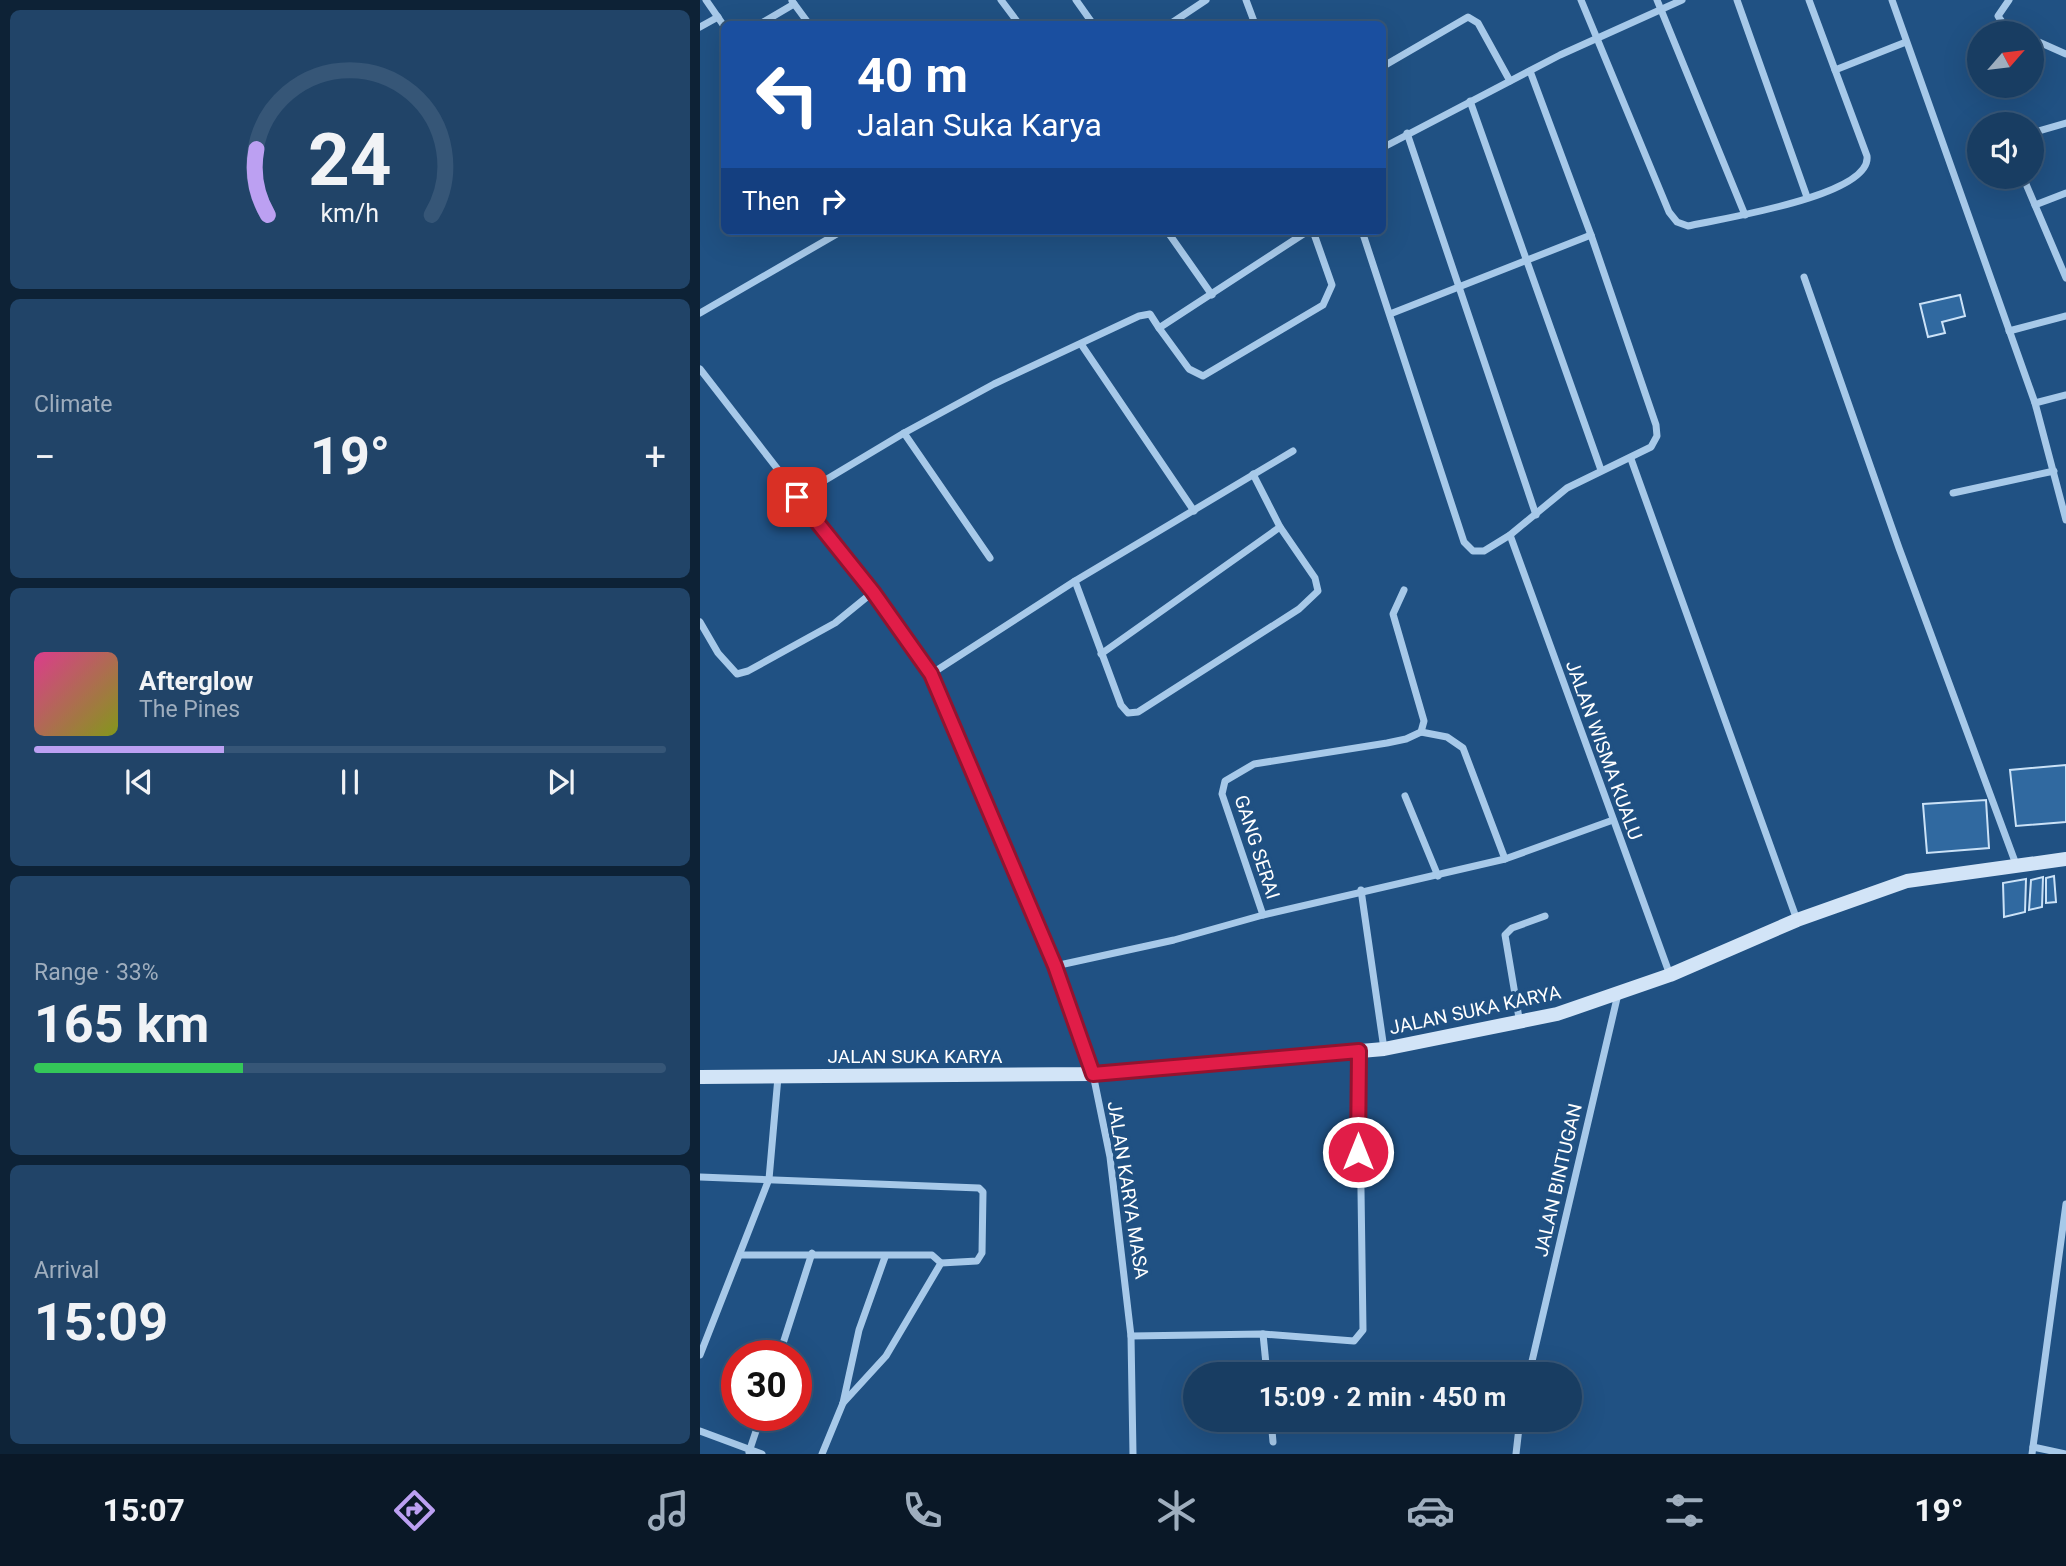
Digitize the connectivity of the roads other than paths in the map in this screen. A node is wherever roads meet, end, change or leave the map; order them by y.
1 (706, 0) edge
2 (1000, 0) edge
3 (1076, 0) edge
4 (1206, 0) edge
5 (1246, 0) edge
6 (1581, 0) edge
7 (1657, 0) edge
8 (1682, 0) edge
9 (1737, 0) edge
10 (1809, 0) edge
11 (1892, 0) edge
12 (2009, 0) edge
13 (793, 2) edge
14 (1661, 10) junction
15 (718, 17) junction
16 (764, 21) edge
17 (807, 21) edge
18 (1017, 21) edge
19 (1091, 21) edge
20 (1175, 21) edge
21 (1254, 21) edge
22 (2002, 21) edge
23 (721, 22) edge
24 (700, 27) edge
25 (1597, 38) junction
26 (1906, 42) junction
27 (2044, 44) edge
28 (2066, 54) edge
29 (1386, 66) edge
30 (1835, 70) junction
31 (1530, 71) junction
32 (1510, 80) junction
33 (1470, 101) junction
34 (2066, 123) edge
35 (2044, 129) edge
36 (1407, 133) junction
37 (1386, 146) edge
38 (2028, 189) edge
39 (2066, 193) edge
40 (1807, 198) junction
41 (2035, 205) junction
42 (1745, 215) junction
43 (835, 235) edge
44 (1170, 235) edge
45 (1304, 235) edge
46 (1312, 235) edge
47 (1363, 235) edge
48 (1591, 235) junction
49 (1527, 261) junction
50 (1804, 277) dead end
51 (2066, 278) edge
52 (1460, 286) junction
53 (1212, 295) junction
54 (700, 313) edge
55 (1391, 314) junction
56 (2066, 316) edge
57 (1159, 328) junction
58 (2009, 331) junction
59 (1081, 344) junction
60 (700, 369) edge
61 (2066, 395) edge
62 (2035, 403) junction
63 (904, 433) junction
64 (1293, 451) dead end
65 (1631, 459) junction
66 (1601, 470) junction
67 (2054, 471) junction
68 (1253, 474) junction
69 (1953, 493) dead end
70 (797, 497) junction
71 (1194, 510) junction
72 (1536, 515) junction
73 (2066, 520) edge
74 (1280, 527) junction
75 (1510, 535) junction
76 (990, 558) dead end
77 (1074, 581) junction
78 (1404, 590) dead end
79 (873, 592) junction
80 (700, 622) edge
81 (1101, 654) junction
82 (931, 674) junction
83 (1421, 732) junction
84 (1405, 796) dead end
85 (1614, 820) junction
86 (1505, 859) junction
87 (2066, 859) edge
88 (2018, 868) junction
89 (1438, 876) junction
90 (1361, 890) junction
91 (1263, 915) junction
92 (1545, 916) dead end
93 (1797, 920) junction
94 (1055, 966) junction
95 (1670, 975) junction
96 (1618, 994) junction
97 (1520, 1024) junction
98 (1384, 1049) junction
99 (1359, 1051) junction
100 (1093, 1074) junction
101 (778, 1076) junction
102 (700, 1077) edge
103 (700, 1177) edge
104 (769, 1179) junction
105 (2066, 1204) edge
106 (812, 1253) junction
107 (741, 1255) junction
108 (885, 1256) junction
109 (941, 1264) junction
110 (1263, 1334) junction
111 (1131, 1336) junction
112 (784, 1340) edge
113 (700, 1355) edge
114 (1265, 1362) edge
115 (1532, 1362) edge
116 (843, 1403) junction
117 (700, 1431) edge
118 (756, 1431) edge
119 (1272, 1432) edge
120 (1519, 1432) edge
121 (1273, 1442) dead end
122 (2032, 1451) edge
123 (749, 1452) edge
124 (762, 1454) edge
125 (822, 1454) edge
126 (1133, 1454) edge
127 (1516, 1454) edge
128 (2066, 1454) edge

1 - 15 street
2 - 18 street
3 - 19 street
4 - 20 street
5 - 21 street
6 - 25 street
7 - 14 street
8 - 14 street
9 - 40 street
10 - 30 street
11 - 26 street
12 - 22 street
13 - 16 street
13 - 17 street
14 - 25 street
14 - 42 street
15 - 23 street
15 - 24 street
25 - 31 street
25 - 42 street
26 - 30 street
26 - 58 street
27 - 28 street
29 - 32 street
30 - 40 street
31 - 32 street
31 - 48 street
32 - 33 street
33 - 36 street
33 - 49 street
34 - 35 street
36 - 37 street
36 - 52 street
38 - 41 street
39 - 41 street
40 - 42 street
41 - 51 street
43 - 54 street
44 - 53 street
45 - 53 street
46 - 57 street
47 - 55 street
48 - 49 street
48 - 65 street
49 - 52 street
49 - 66 street
50 - 88 street
52 - 55 street
52 - 72 street
53 - 57 street
55 - 75 street
56 - 58 street
57 - 59 street
58 - 62 street
59 - 63 street
59 - 71 street
60 - 70 street, JALAN KARYA MASA
61 - 62 street
62 - 67 street
63 - 70 street
63 - 76 street
64 - 68 street
65 - 66 street
65 - 93 street
66 - 72 street
67 - 69 street
67 - 73 street
68 - 71 street
68 - 74 street
70 - 79 street, JALAN KARYA MASA
71 - 77 street
72 - 75 street
74 - 81 street
74 - 81 street
75 - 85 street, JALAN WISMA KUALU
77 - 81 street
77 - 82 street
78 - 83 street
79 - 80 street
79 - 82 street, JALAN KARYA MASA
82 - 94 street, JALAN KARYA MASA
83 - 86 street
83 - 91 street, GANG SERAI
84 - 89 street
85 - 86 street
85 - 95 street, JALAN WISMA KUALU
86 - 89 street
87 - 88 main road, JALAN SUKA KARYA
88 - 93 main road, JALAN SUKA KARYA
89 - 90 street
90 - 91 street
90 - 98 street
91 - 94 street, GANG SERAI
92 - 97 street
93 - 95 main road, JALAN SUKA KARYA
94 - 100 street, JALAN KARYA MASA
95 - 96 main road, JALAN SUKA KARYA
96 - 97 main road, JALAN SUKA KARYA
96 - 115 street, JALAN BINTUGAN
97 - 98 main road, JALAN SUKA KARYA
98 - 99 main road, JALAN SUKA KARYA
99 - 100 main road, JALAN SUKA KARYA
99 - 110 street
100 - 101 main road, JALAN SUKA KARYA
100 - 111 street, JALAN KARYA MASA
101 - 102 main road, JALAN SUKA KARYA
101 - 104 street
103 - 104 street
104 - 107 street
104 - 109 street
105 - 122 street
106 - 107 street
106 - 108 street
106 - 112 street
107 - 113 street
108 - 109 street
108 - 116 street
109 - 116 street
110 - 111 street
110 - 114 street
111 - 126 street, JALAN KARYA MASA
116 - 125 street
117 - 123 street
118 - 123 street
119 - 121 street
120 - 127 street
122 - 128 street
123 - 124 street

